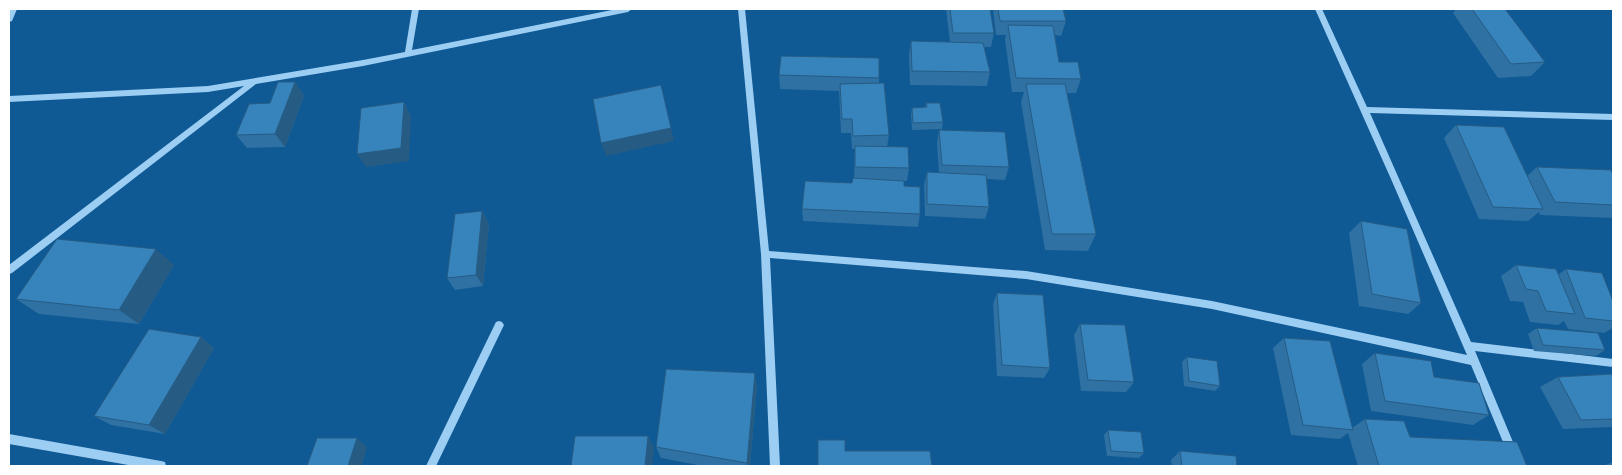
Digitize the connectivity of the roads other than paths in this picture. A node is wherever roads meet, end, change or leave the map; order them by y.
1 (13, 9) edge
2 (415, 9) edge
3 (628, 9) edge
4 (741, 9) edge
5 (1318, 9) edge
6 (9, 18) edge
7 (408, 54) junction
8 (255, 81) junction
9 (9, 99) edge
10 (1365, 110) junction
11 (1613, 117) edge
12 (765, 254) junction
13 (9, 270) edge
14 (499, 325) dead end
15 (1469, 346) junction
16 (1475, 361) junction
17 (1613, 363) edge
18 (9, 439) edge
19 (161, 466) edge
20 (431, 466) edge
21 (775, 466) edge
22 (1518, 466) edge

1 - 6 street
2 - 7 street
3 - 7 street
4 - 12 street
5 - 10 street
7 - 8 street
8 - 9 street
8 - 13 street
10 - 11 street
10 - 15 street
12 - 16 street
12 - 21 street
14 - 20 street
15 - 16 street
15 - 17 street
16 - 22 street
18 - 19 street

